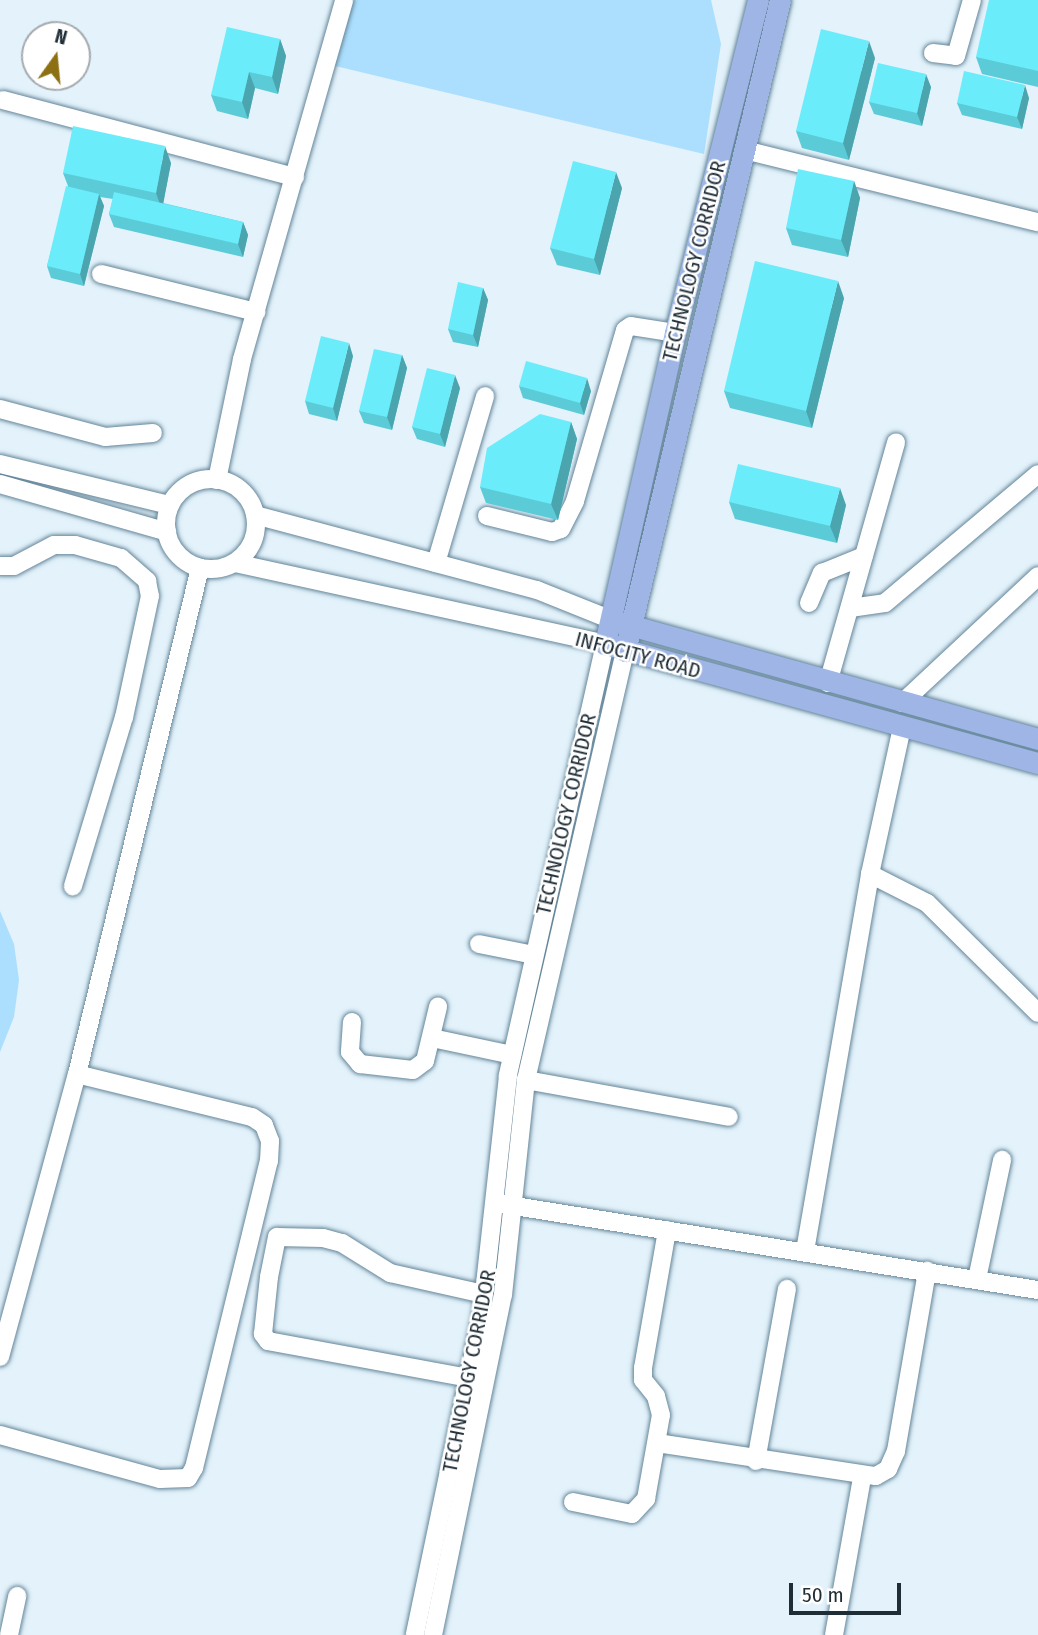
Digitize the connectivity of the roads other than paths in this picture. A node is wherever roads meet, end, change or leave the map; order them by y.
1 (344, 0) edge
2 (758, 0) edge
3 (780, 0) edge
4 (972, 0) edge
5 (933, 53) dead end
6 (2, 100) dead end
7 (744, 150) junction
8 (295, 177) junction
9 (1038, 222) edge
10 (101, 274) dead end
11 (256, 312) junction
12 (675, 332) junction
13 (485, 396) dead end
14 (0, 409) edge
15 (153, 433) dead end
16 (896, 442) dead end
17 (0, 464) edge
18 (1038, 474) edge
19 (217, 480) junction
20 (0, 484) edge
21 (170, 505) junction
22 (256, 515) junction
23 (487, 516) dead end
24 (167, 533) junction
25 (864, 555) junction
26 (235, 563) junction
27 (436, 563) junction
28 (0, 566) edge
29 (200, 568) junction
30 (1038, 576) edge
31 (809, 603) dead end
32 (850, 608) junction
33 (612, 620) junction
34 (632, 628) junction
35 (615, 648) junction
36 (828, 684) junction
37 (902, 703) junction
38 (902, 727) junction
39 (1038, 739) edge
40 (1038, 763) edge
41 (870, 874) junction
42 (74, 886) dead end
43 (479, 944) dead end
44 (534, 955) junction
45 (439, 1007) dead end
46 (1038, 1013) edge
47 (352, 1022) dead end
48 (432, 1038) junction
49 (512, 1055) junction
50 (77, 1074) junction
51 (526, 1080) junction
52 (729, 1117) dead end
53 (1002, 1160) dead end
54 (505, 1205) junction
55 (667, 1230) junction
56 (805, 1251) junction
57 (927, 1271) junction
58 (977, 1279) junction
59 (787, 1289) dead end
60 (1038, 1290) edge
61 (484, 1294) junction
62 (0, 1357) edge
63 (469, 1378) junction
64 (0, 1435) edge
65 (657, 1443) junction
66 (756, 1461) junction
67 (862, 1478) junction
68 (573, 1502) dead end
69 (17, 1596) dead end
70 (9, 1635) edge
71 (415, 1635) edge
72 (433, 1635) edge
73 (834, 1635) edge

1 - 8 street
2 - 12 main road, TECHNOLOGY CORRIDOR
3 - 7 main road
4 - 5 street
6 - 8 street
7 - 9 street
7 - 34 main road
8 - 11 street
10 - 11 street
11 - 19 street
12 - 23 street
12 - 33 main road, TECHNOLOGY CORRIDOR
13 - 27 street
14 - 15 street
16 - 25 street
17 - 21 street
18 - 32 street
19 - 21 street
19 - 22 street
20 - 24 street
21 - 24 street
22 - 26 street
22 - 27 street, INFOCITY ROAD
24 - 29 street
25 - 31 street
25 - 32 street
26 - 29 street
26 - 35 street, INFOCITY ROAD
27 - 33 street, INFOCITY ROAD
28 - 42 street
29 - 50 street
30 - 37 street
32 - 36 street
33 - 34 main road, INFOCITY ROAD
33 - 35 main road, TECHNOLOGY CORRIDOR
34 - 35 main road
34 - 36 main road, INFOCITY ROAD
35 - 38 main road, INFOCITY ROAD
35 - 44 street, TECHNOLOGY CORRIDOR
35 - 51 street
36 - 37 main road, INFOCITY ROAD
37 - 39 main road, INFOCITY ROAD
38 - 40 main road, INFOCITY ROAD
38 - 41 street
41 - 46 street
41 - 56 street
43 - 44 street
44 - 49 street, TECHNOLOGY CORRIDOR
45 - 48 street
47 - 48 street
48 - 49 street
49 - 54 street, TECHNOLOGY CORRIDOR
50 - 62 street
50 - 64 street
51 - 52 street
51 - 54 street
53 - 58 street
54 - 55 street
54 - 61 street, TECHNOLOGY CORRIDOR
54 - 72 street
55 - 56 street
55 - 65 street
56 - 57 street
57 - 58 street
57 - 67 street
58 - 60 street
59 - 66 street
61 - 63 street, TECHNOLOGY CORRIDOR
61 - 63 street
63 - 71 street, TECHNOLOGY CORRIDOR
65 - 66 street
65 - 68 street
66 - 67 street
67 - 73 street
69 - 70 street

